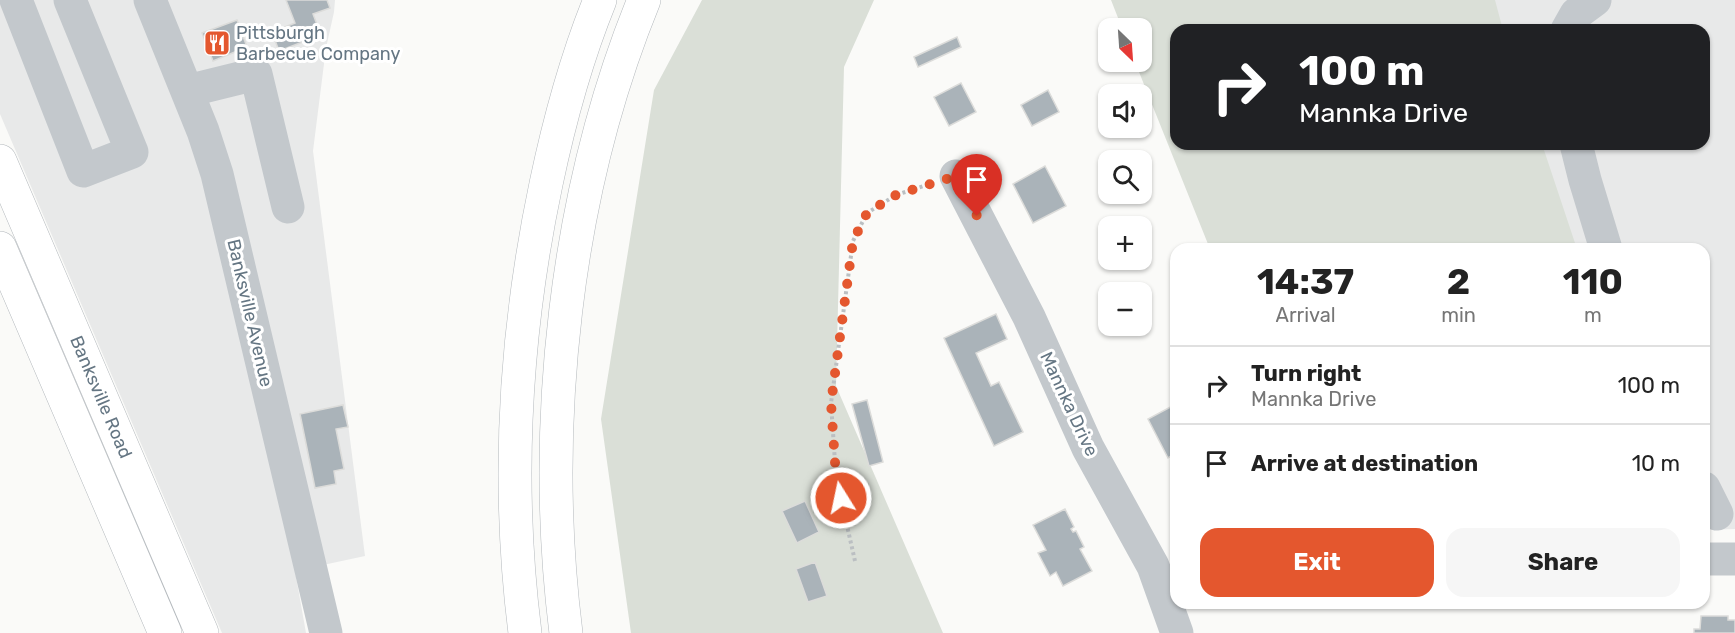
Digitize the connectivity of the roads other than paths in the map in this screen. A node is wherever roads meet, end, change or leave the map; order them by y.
1 (16, 0) edge
2 (70, 0) edge
3 (150, 0) edge
4 (600, 0) edge
5 (644, 0) edge
6 (1595, 0) edge
7 (1570, 24) edge
8 (187, 91) junction
9 (1578, 150) edge
10 (0, 161) edge
11 (956, 176) road end
12 (288, 207) dead end
13 (1604, 243) edge
14 (0, 248) edge
15 (1710, 559) edge
16 (1735, 559) edge
17 (1165, 566) edge
18 (1170, 594) edge
19 (1173, 609) edge
20 (165, 633) edge
21 (202, 633) edge
22 (326, 633) edge
23 (525, 633) edge
24 (566, 633) edge
25 (1177, 633) edge

1 - 2 street
3 - 8 street, Banksville Avenue
4 - 23 main road
5 - 24 main road
6 - 7 street
8 - 12 street
8 - 22 street, Banksville Avenue
9 - 13 street
10 - 21 main road, Banksville Road
11 - 17 street, Mannka Drive
14 - 20 main road, Banksville Road
15 - 16 street
17 - 18 street, Mannka Drive
19 - 25 street, Mannka Drive

